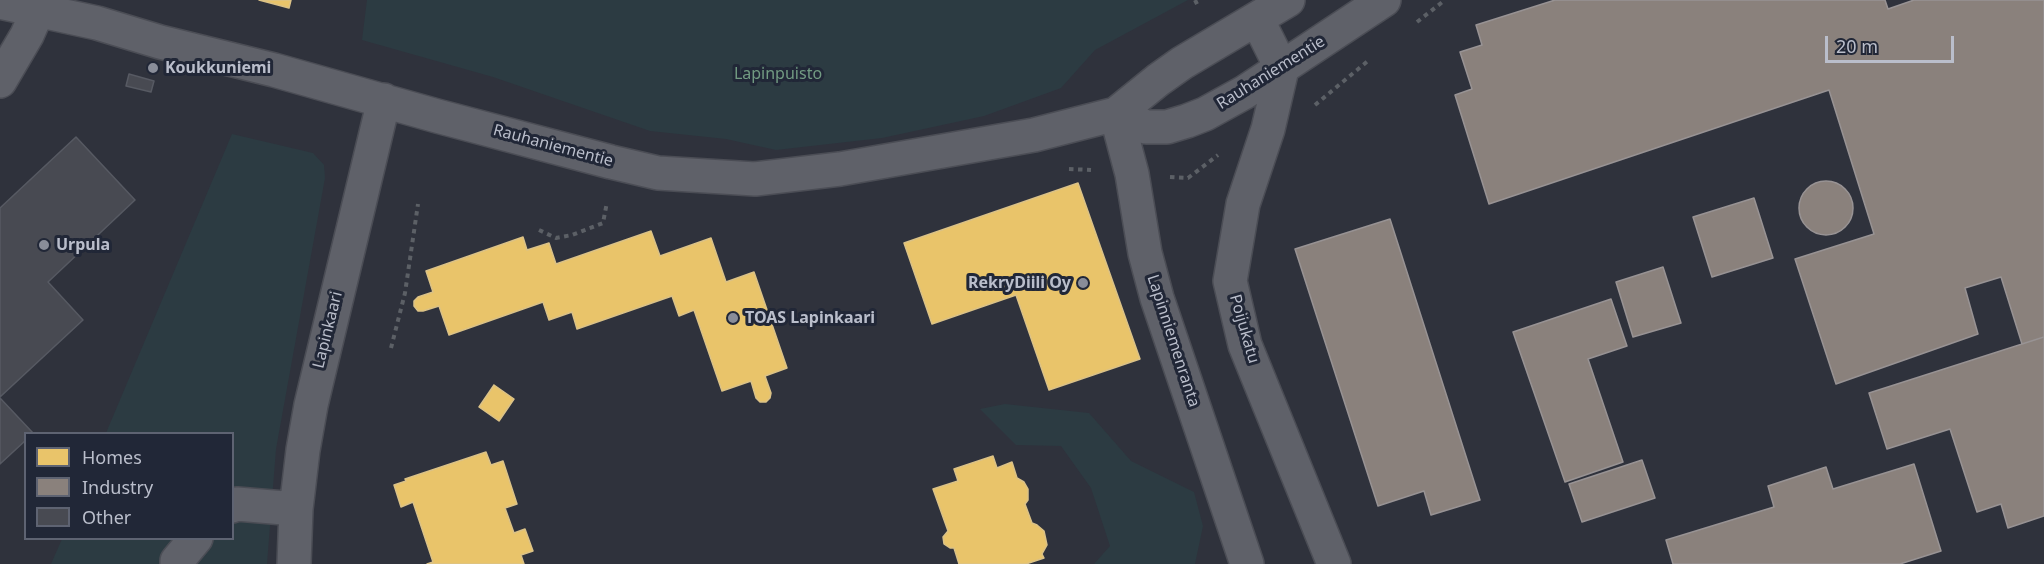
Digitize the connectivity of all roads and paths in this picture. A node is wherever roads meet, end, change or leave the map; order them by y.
1 (1288, 0) edge
2 (1384, 0) edge
3 (0, 2) edge
4 (38, 10) junction
5 (1257, 19) junction
6 (1282, 69) junction
7 (0, 81) edge
8 (384, 100) junction
9 (1116, 114) junction
10 (1224, 151) dead end
11 (1188, 178) dead end
12 (609, 192) dead end
13 (418, 204) dead end
14 (539, 230) dead end
15 (391, 348) dead end
16 (234, 505) edge
17 (296, 509) junction
18 (195, 540) edge
19 (177, 564) edge
20 (294, 564) edge
21 (1247, 564) edge
22 (1334, 564) edge

1 - 5 street, Rauhaniementie
2 - 6 street, Rauhaniementie
3 - 4 street, Rauhaniementie
4 - 7 street
4 - 8 street, Rauhaniementie
5 - 6 street
5 - 9 street, Rauhaniementie
6 - 9 street, Rauhaniementie
6 - 22 street, Poijukatu
8 - 9 street, Rauhaniementie
8 - 17 street, Lapinkaari
9 - 21 street, Lapinniemenranta
10 - 11 path
12 - 14 path
13 - 15 path
16 - 17 street
17 - 20 street, Lapinkaari
18 - 19 street

